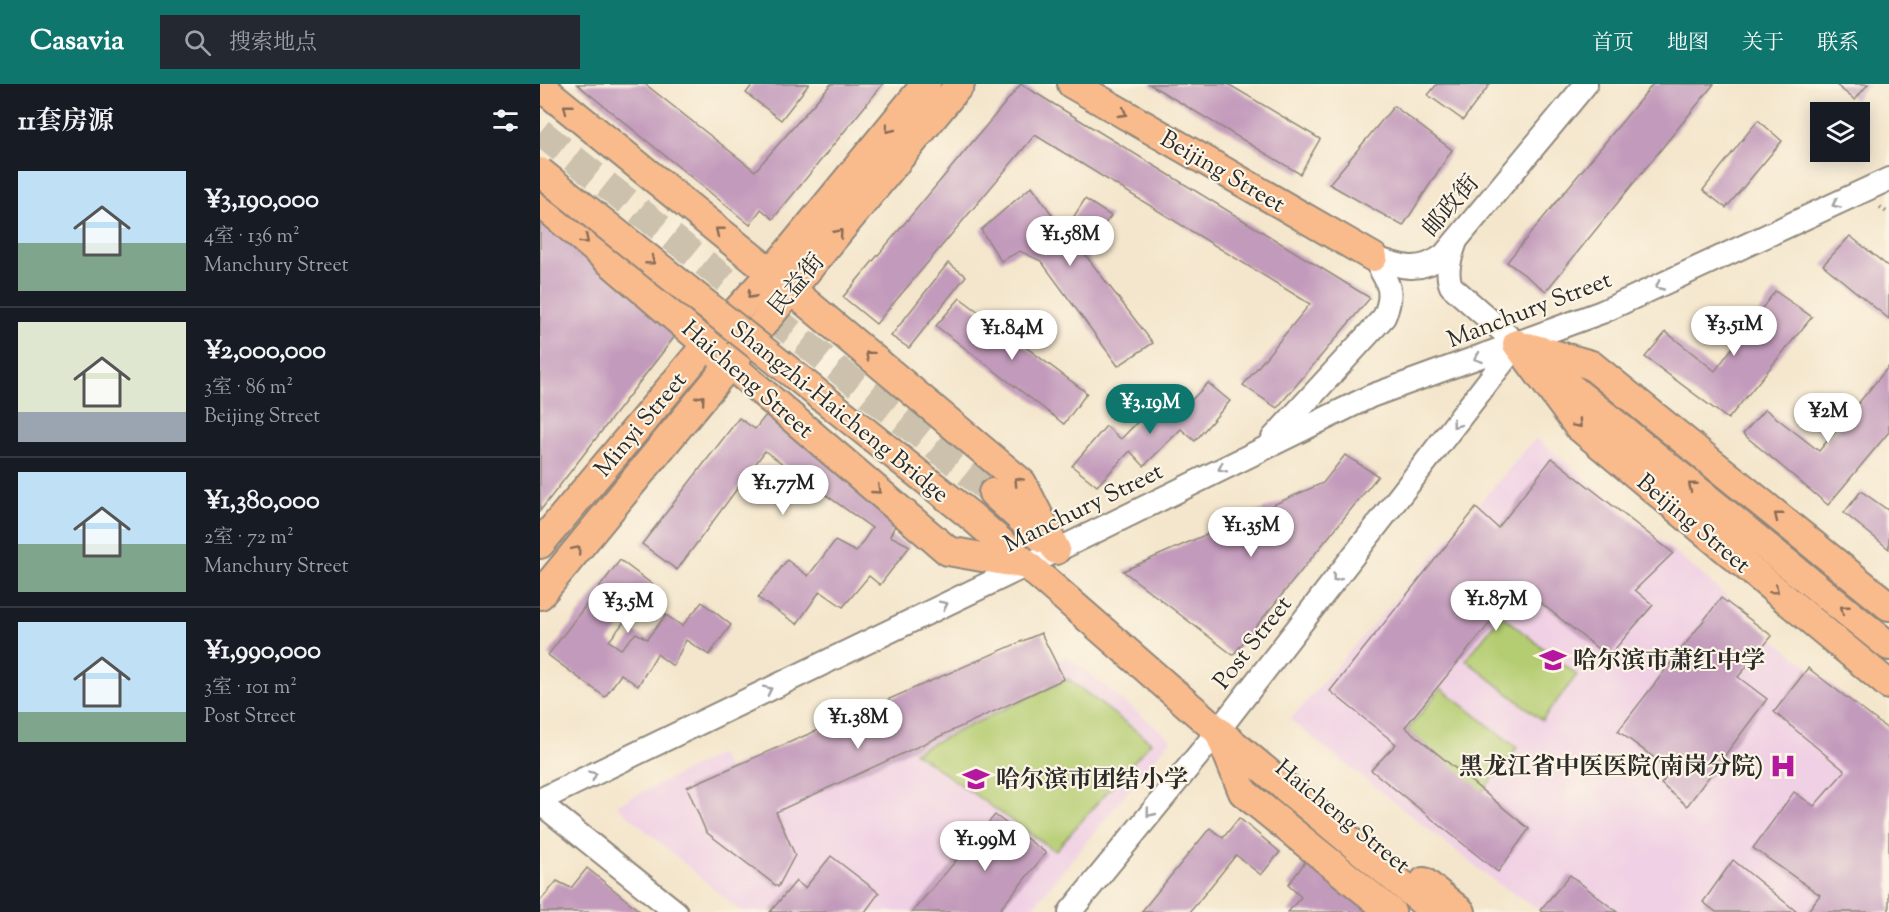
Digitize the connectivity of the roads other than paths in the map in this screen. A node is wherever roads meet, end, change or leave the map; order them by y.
1 (926, 84) edge
2 (960, 84) edge
3 (1072, 84) edge
4 (1586, 84) edge
5 (540, 86) edge
6 (540, 172) edge
7 (1889, 179) edge
8 (540, 202) edge
9 (1456, 241) junction
10 (1373, 257) junction
11 (781, 282) junction
12 (707, 344) junction
13 (1517, 344) junction
14 (730, 364) junction
15 (1264, 448) junction
16 (993, 493) tunnel mouth
17 (540, 544) edge
18 (1056, 550) junction
19 (1027, 566) junction
20 (540, 595) edge
21 (1889, 606) edge
22 (1889, 646) edge
23 (1889, 684) edge
24 (1218, 731) junction
25 (540, 801) edge
26 (676, 912) edge
27 (1070, 912) edge
28 (1391, 912) edge
29 (1435, 912) edge
30 (1461, 912) edge

1 -> 11 main road, Minyi Street
11 -> 2 main road, 民益街
3 -> 10 main road, Beijing Street
4 - 9 street, 邮政街
11 -> 5 main road
6 -> 19 main road, Shangzhi-Haicheng Bridge, bridge
7 -> 13 street, Manchury Street
8 -> 12 main road, Haicheng Street
9 - 10 street, 邮政街
9 - 13 street
10 - 15 street
11 -> 12 main road, Minyi Street
11 - 14 main road, 民益街
18 -> 11 main road
12 - 14 main road, Haicheng Street
12 - 17 main road, Minyi Street
13 -> 15 street, Manchury Street
21 -> 13 main road
22 -> 13 main road, Beijing Street
13 -> 23 main road, Beijing Street
13 -> 24 street, Post Street
14 -> 19 main road, Haicheng Street
20 -> 14 main road, 民益街
15 -> 18 street, Manchury Street
16 - 18 main road
18 - 19 street, Manchury Street
19 - 24 main road, Haicheng Street
25 -> 19 street, Manchury Street
24 -> 27 street, Post Street
24 - 28 main road, Haicheng Street
24 - 29 main road, Haicheng Street
24 - 30 main road, Haicheng Street
25 - 26 street

